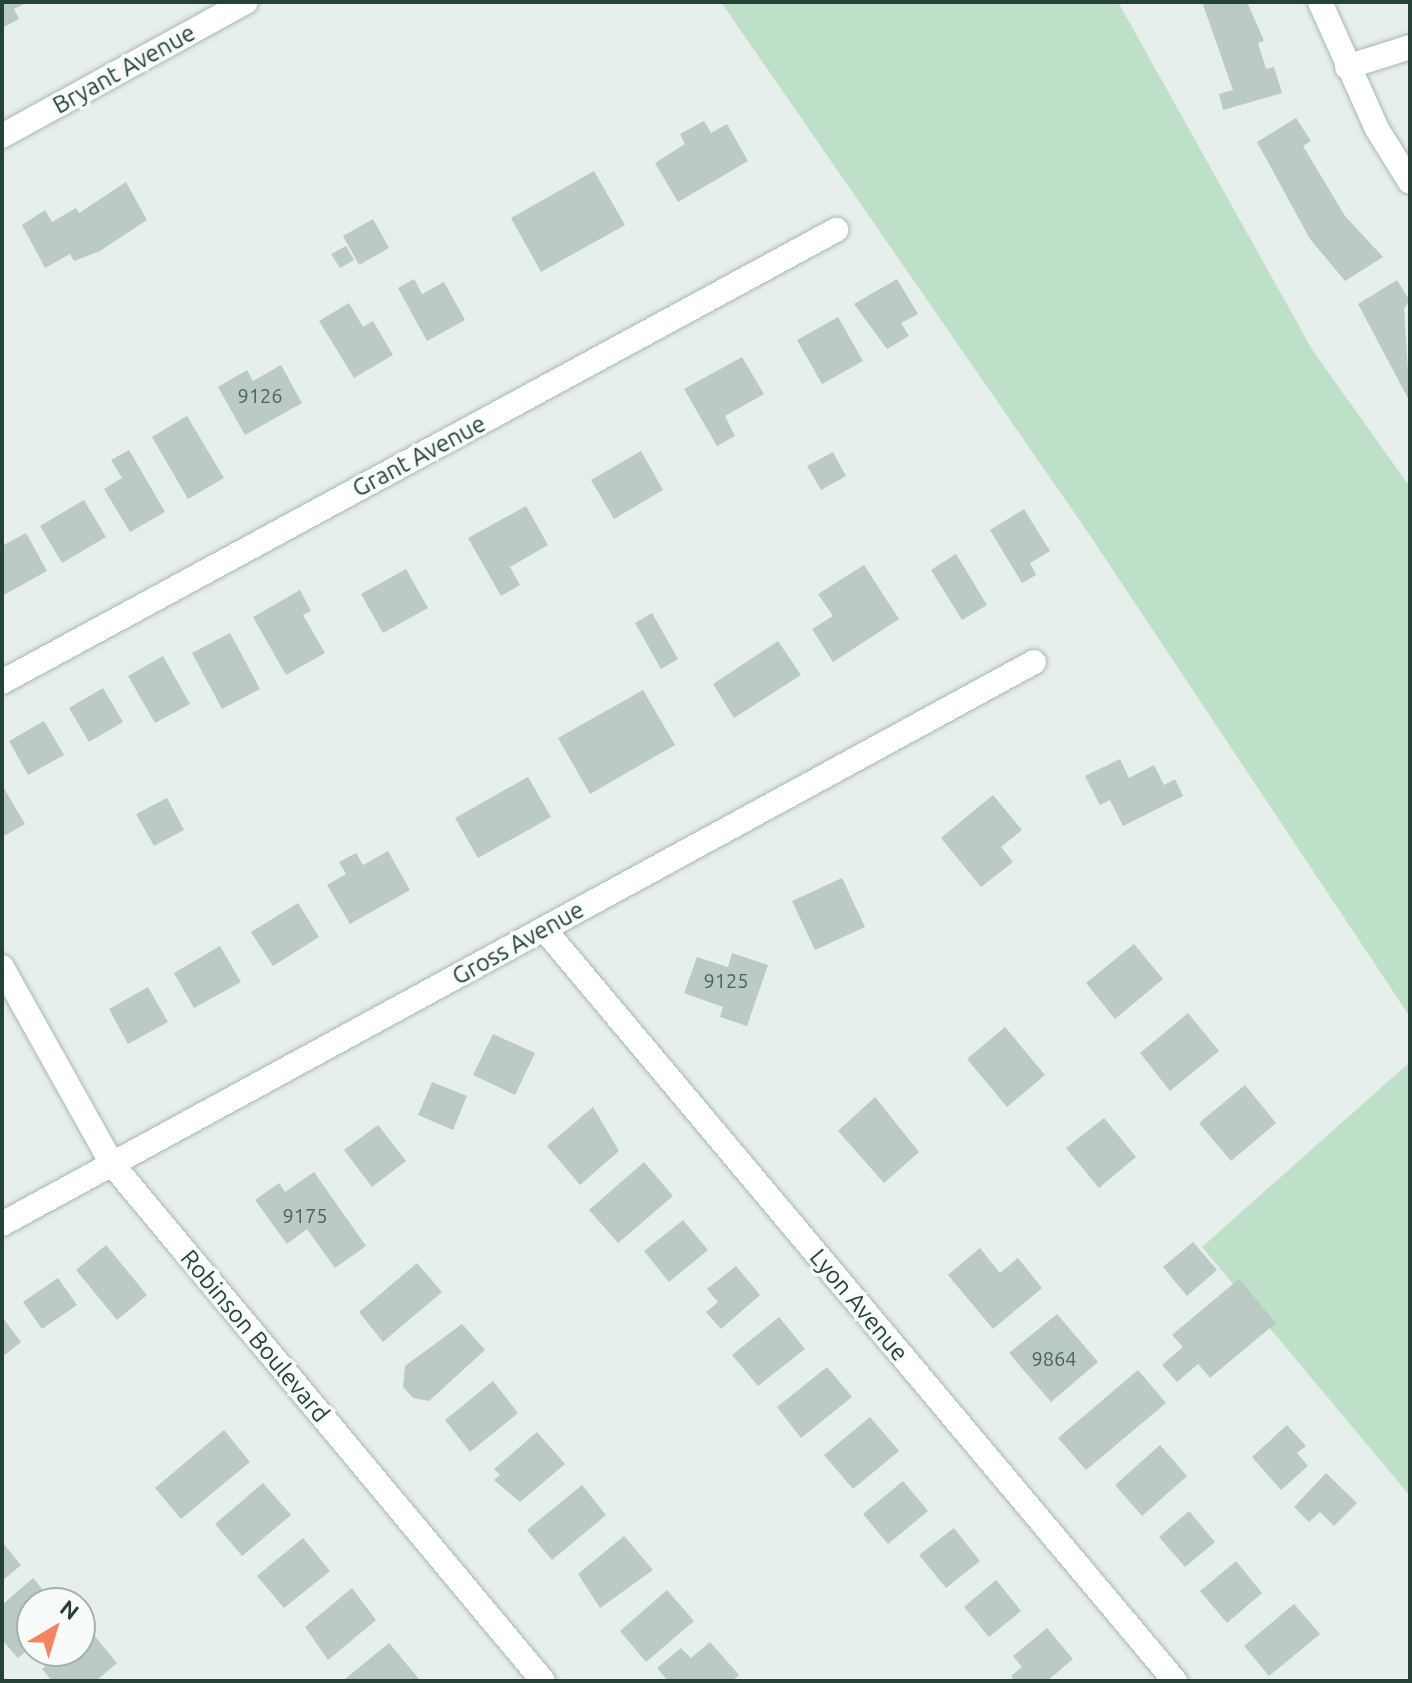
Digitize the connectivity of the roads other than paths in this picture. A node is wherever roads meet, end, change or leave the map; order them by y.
1 (246, 2) edge
2 (1320, 2) edge
3 (1410, 47) edge
4 (1347, 67) junction
5 (2, 136) edge
6 (1410, 182) edge
7 (836, 230) dead end
8 (1034, 662) dead end
9 (2, 682) edge
10 (544, 929) junction
11 (2, 967) edge
12 (112, 1164) junction
13 (2, 1224) edge
14 (543, 1681) edge
15 (1175, 1681) edge

1 - 5 street, Bryant Avenue
2 - 4 street
3 - 4 street
4 - 6 street
7 - 9 street, Grant Avenue
8 - 10 street, Gross Avenue
10 - 12 street, Gross Avenue
10 - 15 street, Lyon Avenue
11 - 12 street, Robinson Boulevard
12 - 13 street, Gross Avenue
12 - 14 street, Robinson Boulevard

